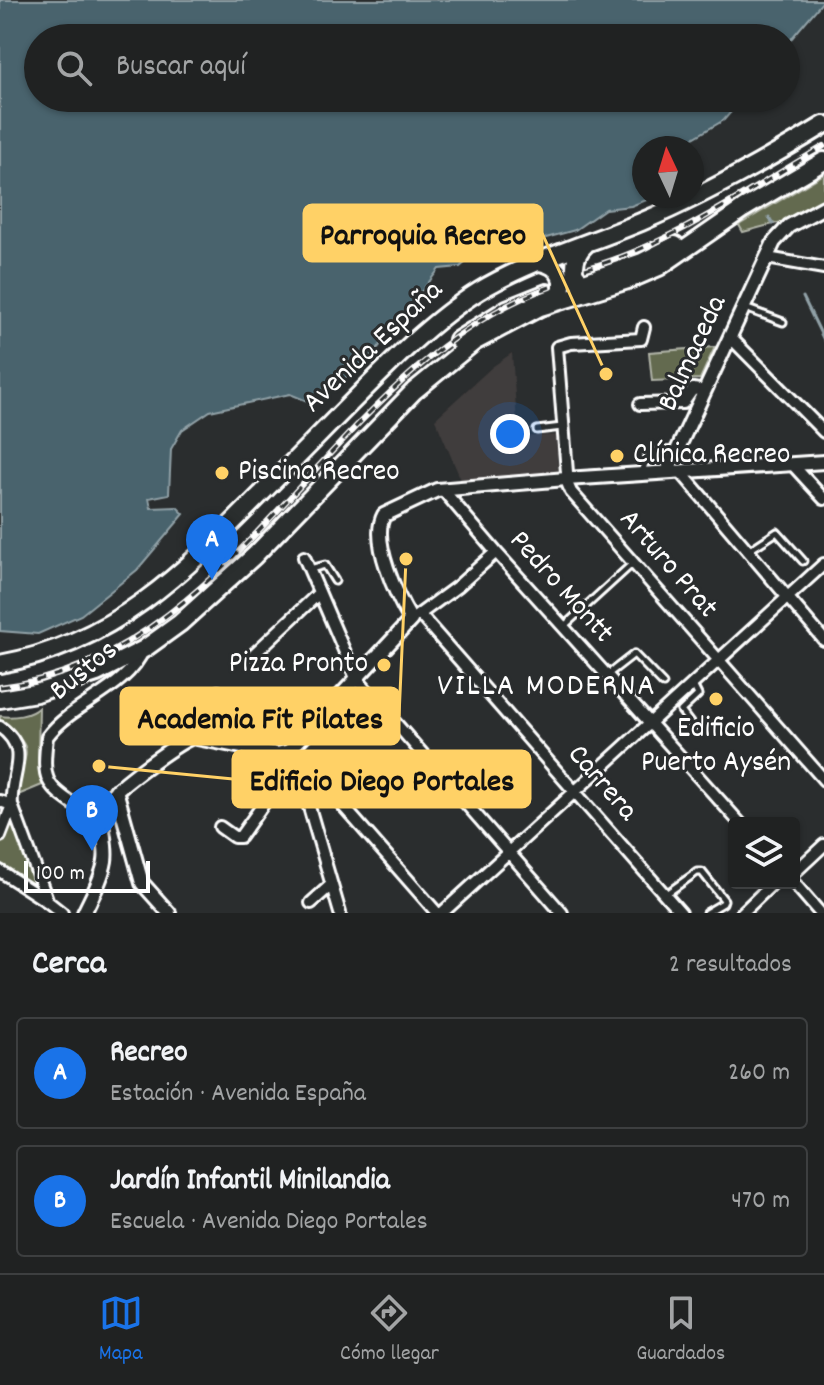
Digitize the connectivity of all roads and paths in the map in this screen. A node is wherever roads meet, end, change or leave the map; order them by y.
1 (824, 125) edge
2 (824, 161) edge
3 (824, 207) edge
4 (588, 243) junction
5 (767, 258) junction
6 (540, 262) junction
7 (824, 268) edge
8 (588, 286) junction
9 (552, 297) junction
10 (744, 307) junction
11 (783, 322) dead end
12 (644, 327) dead end
13 (730, 337) junction
14 (705, 391) junction
15 (640, 404) dead end
16 (563, 427) junction
17 (537, 430) dead end
18 (824, 432) edge
19 (678, 450) junction
20 (824, 462) edge
21 (792, 464) junction
22 (673, 472) junction
23 (642, 474) junction
24 (566, 479) junction
25 (443, 490) junction
26 (824, 499) edge
27 (747, 551) junction
28 (496, 552) junction
29 (304, 557) dead end
30 (803, 561) dead end
31 (633, 563) junction
32 (824, 564) edge
33 (309, 570) junction
34 (335, 581) dead end
35 (319, 593) junction
36 (787, 598) junction
37 (415, 617) junction
38 (563, 627) junction
39 (824, 640) edge
40 (144, 649) junction
41 (254, 654) dead end
42 (719, 660) junction
43 (0, 664) edge
44 (607, 676) junction
45 (356, 678) junction
46 (663, 684) dead end
47 (693, 684) junction
48 (218, 692) dead end
49 (0, 699) edge
50 (650, 724) junction
51 (0, 727) edge
52 (693, 727) dead end
53 (184, 740) junction
54 (289, 751) junction
55 (296, 766) junction
56 (824, 780) edge
57 (576, 791) junction
58 (113, 793) junction
59 (0, 801) edge
60 (12, 805) junction
61 (79, 808) junction
62 (735, 817) edge
63 (103, 822) junction
64 (220, 827) dead end
65 (0, 836) edge
66 (824, 845) edge
67 (507, 853) junction
68 (800, 867) edge
69 (0, 871) edge
70 (331, 885) junction
71 (767, 889) edge
72 (799, 889) edge
73 (665, 895) junction
74 (48, 902) junction
75 (311, 903) dead end
76 (62, 913) edge
77 (84, 913) edge
78 (169, 913) edge
79 (340, 913) edge
80 (440, 913) edge
81 (562, 913) edge
82 (681, 913) edge
83 (706, 913) edge
84 (742, 913) edge
85 (820, 913) edge

1 - 4 main road, Avenida España
2 - 8 main road, Avenida España
3 - 5 street, Balmaceda
4 - 6 main road, Avenida España
4 - 8 main road
5 - 7 street
5 - 10 street, Balmaceda
6 - 9 main road
6 - 43 main road, Avenida España
8 - 9 main road, Avenida España
9 - 40 main road, Avenida España
10 - 11 lane
10 - 13 street, Balmaceda
12 - 16 street
13 - 14 street, Balmaceda
13 - 18 street
14 - 15 street
14 - 19 street, Balmaceda
16 - 17 lane
16 - 24 street
19 - 22 street, Balmaceda
19 - 23 lane
20 - 21 street
21 - 22 street
21 - 26 street
22 - 23 street
22 - 27 street
23 - 24 street
24 - 25 street
24 - 31 street, Arturo Prat
25 - 28 street, Pedro Montt
25 - 37 street
27 - 30 lane
27 - 36 street
28 - 37 street
28 - 38 street, Pedro Montt
29 - 33 street
31 - 38 lane
31 - 42 street, Arturo Prat
32 - 36 street
33 - 34 lane
33 - 35 street
35 - 41 street
35 - 45 street
36 - 39 street
36 - 42 street
37 - 45 street
37 - 57 street, Carrera
38 - 44 street, Pedro Montt
40 - 49 main road, Avenida España
40 - 61 street, Bustos
42 - 47 street
42 - 56 street, Arturo Prat
44 - 46 lane
44 - 50 street, Pedro Montt
45 - 54 street
45 - 67 street
47 - 50 street
47 - 52 lane
48 - 53 street
50 - 57 street
50 - 62 street, Pedro Montt
51 - 60 street
53 - 54 street
53 - 58 street
54 - 55 street
55 - 64 street
55 - 70 street
55 - 80 street
57 - 67 street
57 - 73 street, Carrera
58 - 61 street
58 - 63 street
58 - 78 street
59 - 60 street
60 - 65 street
60 - 74 street
61 - 63 street, Bustos
63 - 77 street
66 - 68 street
67 - 80 street
67 - 81 street
69 - 74 street
70 - 75 street
70 - 79 street
71 - 84 street
72 - 85 street
73 - 82 street, Carrera
73 - 83 lane
74 - 76 street

